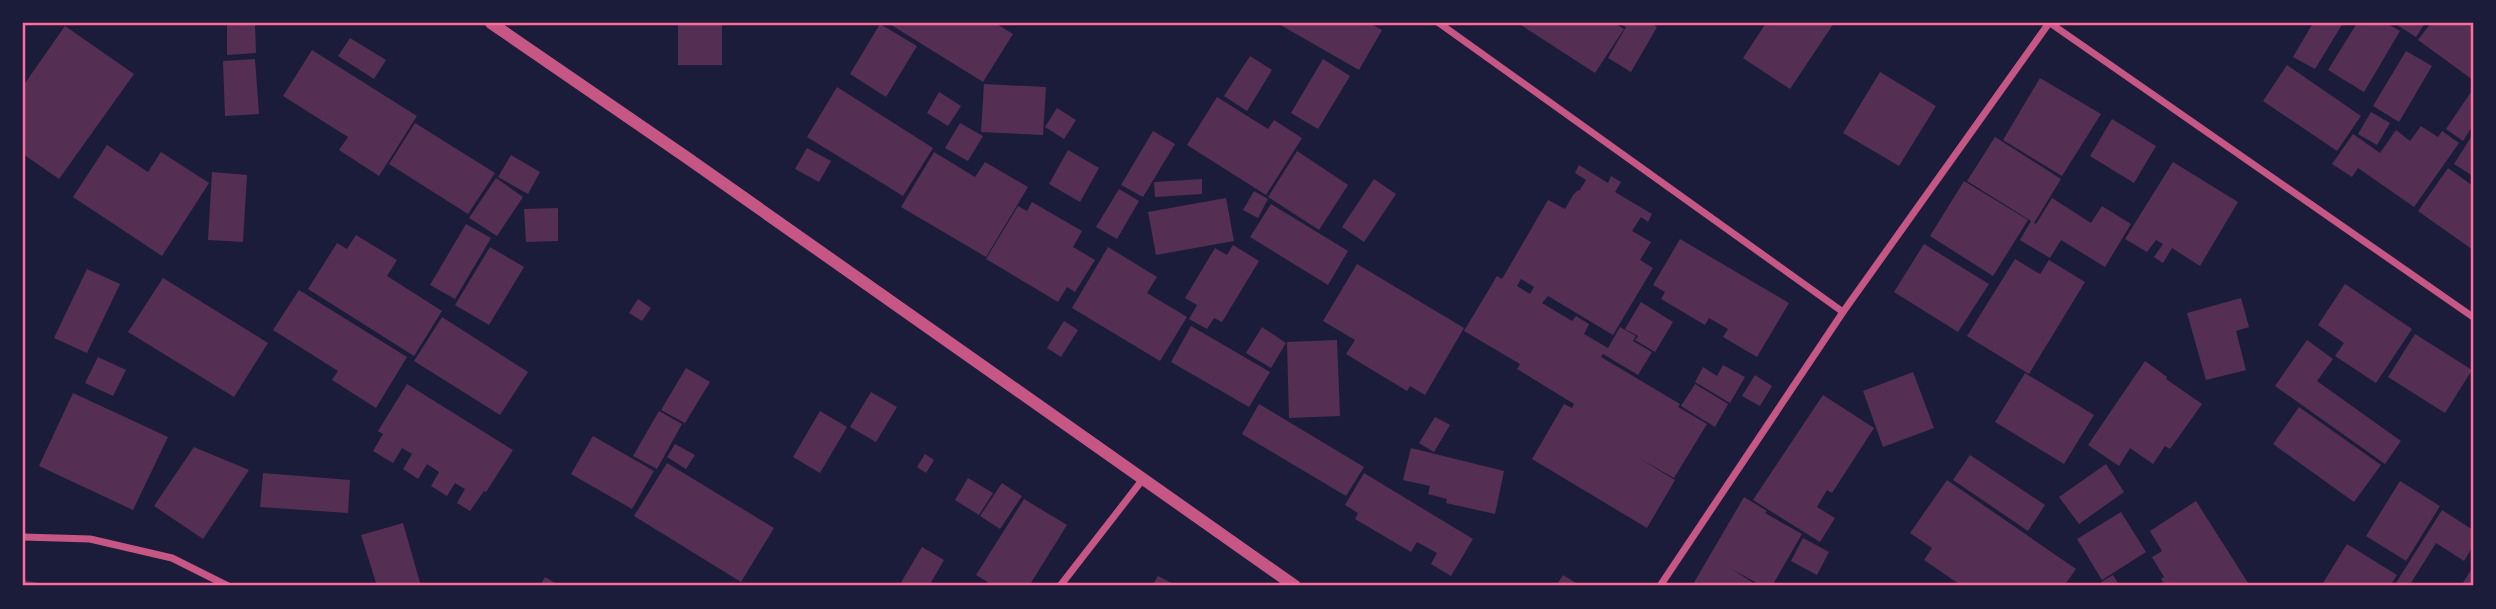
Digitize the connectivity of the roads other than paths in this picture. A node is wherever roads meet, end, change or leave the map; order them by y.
1 (491, 23) edge
2 (1438, 23) edge
3 (2050, 23) edge
4 (1843, 312) junction
5 (2473, 317) edge
6 (1143, 480) junction
7 (23, 537) edge
8 (228, 586) edge
9 (1060, 586) edge
10 (1295, 586) edge
11 (1660, 586) edge

1 - 6 street
2 - 4 street
3 - 4 street
3 - 5 street
4 - 11 street
6 - 9 street
6 - 10 street
7 - 8 street

